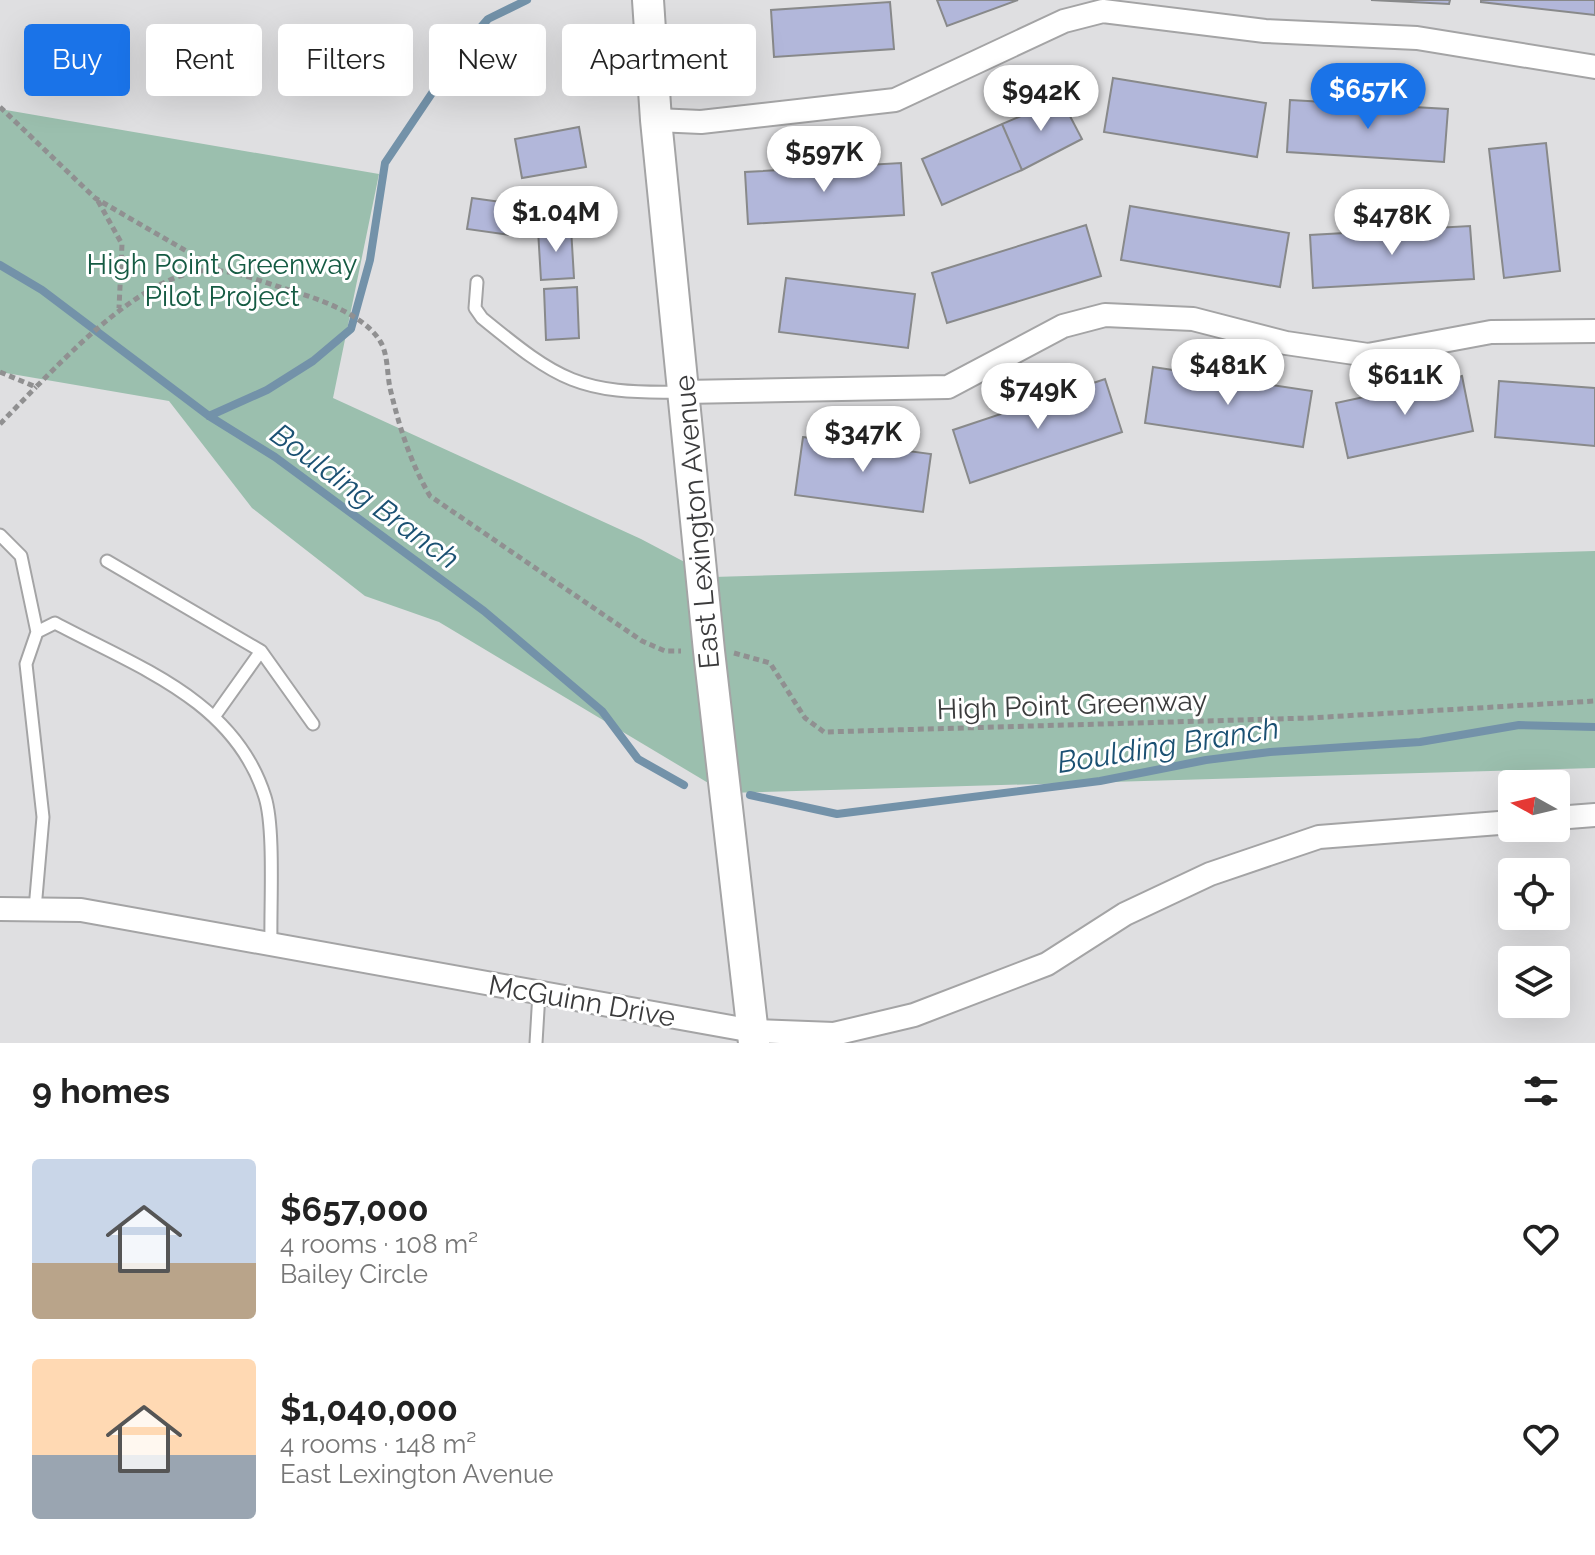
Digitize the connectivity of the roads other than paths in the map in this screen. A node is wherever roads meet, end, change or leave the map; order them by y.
1 (648, 0) edge
2 (1595, 67) edge
3 (656, 120) junction
4 (477, 282) dead end
5 (1595, 331) edge
6 (684, 392) junction
7 (0, 535) edge
8 (107, 561) dead end
9 (37, 632) junction
10 (261, 651) junction
11 (214, 717) junction
12 (313, 724) dead end
13 (1595, 815) edge
14 (1570, 817) edge
15 (1498, 823) edge
16 (35, 909) junction
17 (2, 911) edge
18 (271, 944) junction
19 (539, 993) junction
20 (753, 1037) edge
21 (536, 1043) edge

1 - 3 main road, East Lexington Avenue
2 - 3 street
3 - 6 main road, East Lexington Avenue
4 - 6 lane
5 - 6 street
6 - 20 main road, East Lexington Avenue
7 - 9 lane
8 - 10 lane
9 - 11 lane
9 - 16 lane
10 - 11 lane
10 - 12 lane
11 - 18 lane
13 - 14 street
15 - 20 street, McGuinn Drive
16 - 17 street, McGuinn Drive
16 - 18 street, McGuinn Drive
18 - 19 street, McGuinn Drive
19 - 20 street, McGuinn Drive
19 - 21 lane

